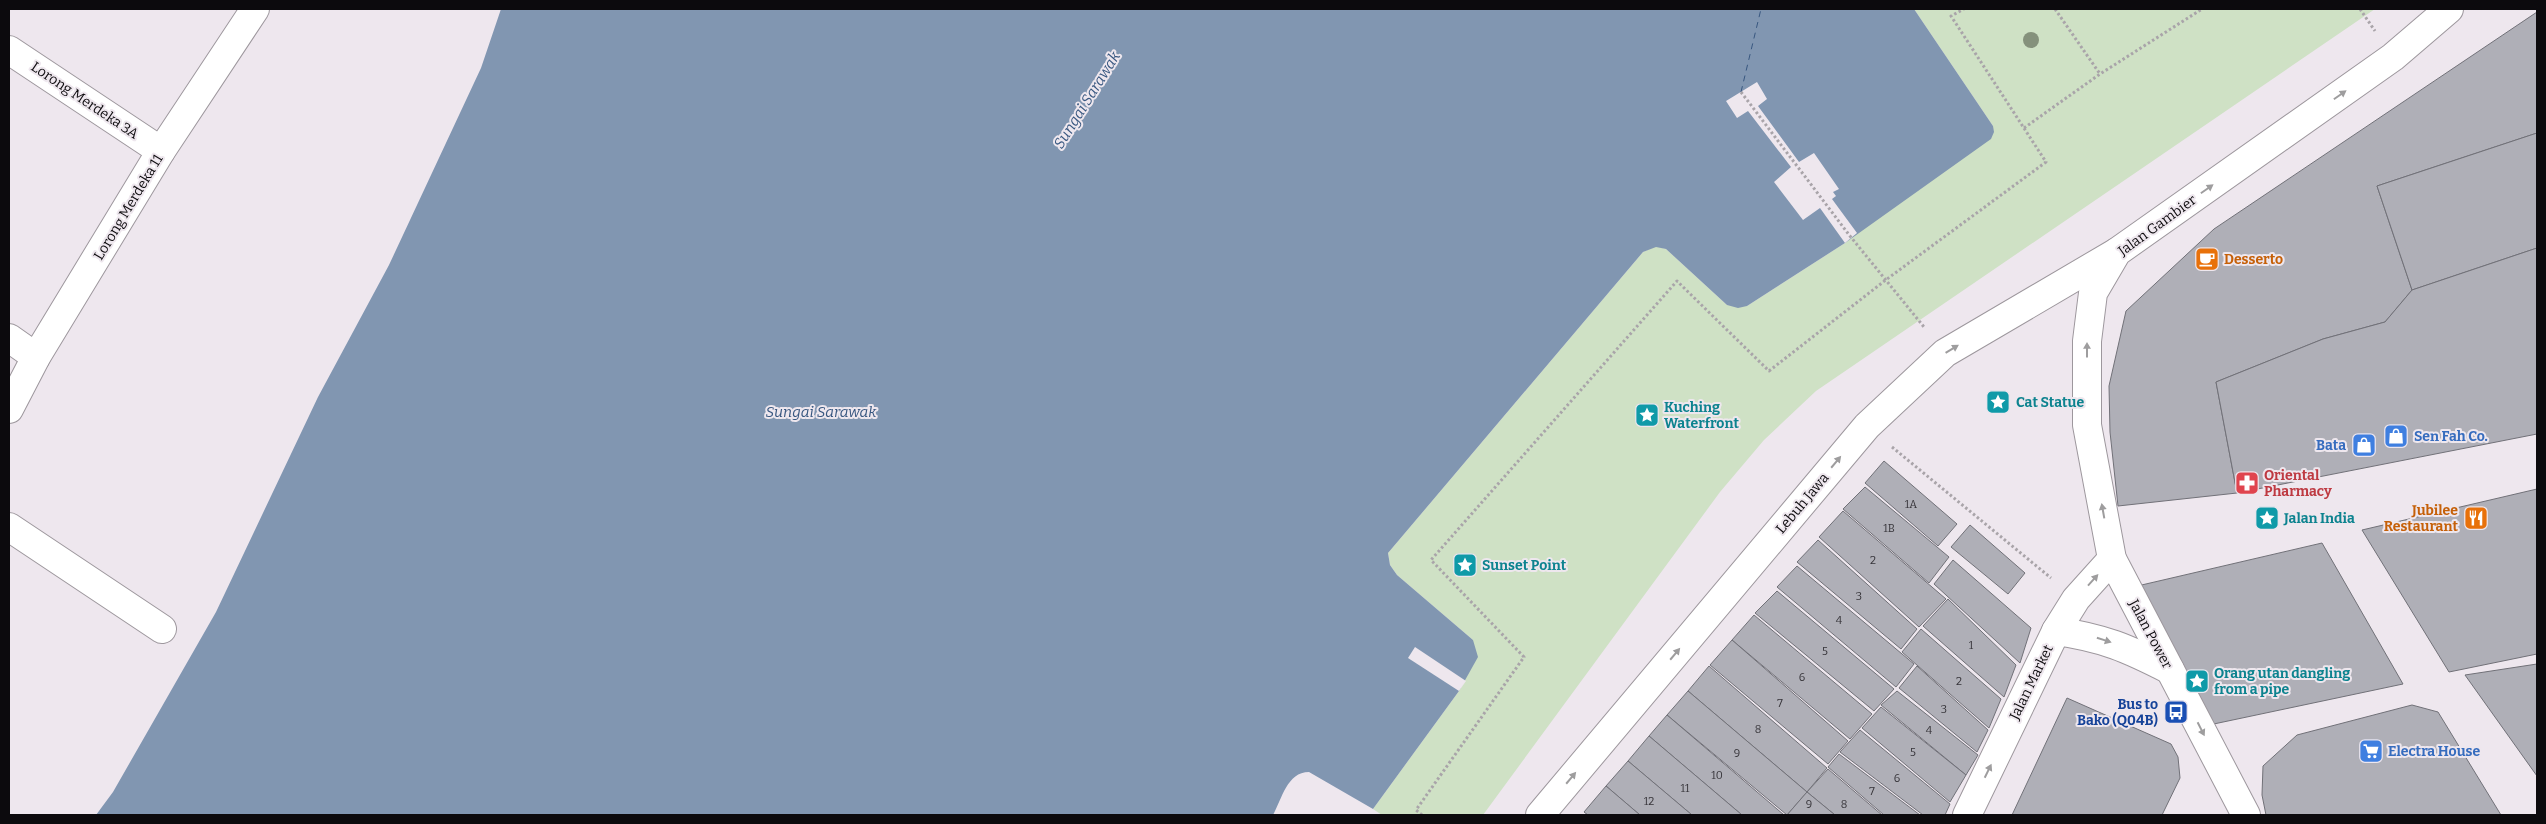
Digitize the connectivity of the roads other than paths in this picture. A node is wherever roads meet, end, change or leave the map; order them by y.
1 (254, 9) edge
2 (2449, 9) edge
3 (9, 50) edge
4 (161, 151) junction
5 (2117, 252) junction
6 (9, 338) edge
7 (36, 357) junction
8 (9, 409) edge
9 (9, 527) edge
10 (2112, 559) junction
11 (162, 629) dead end
12 (2056, 631) junction
13 (2170, 670) junction
14 (1540, 815) edge
15 (1967, 815) edge
16 (2246, 815) edge

1 - 4 street, Lorong Merdeka 11
5 -> 2 street, Jalan Gambier
3 - 4 street, Lorong Merdeka 3A
4 - 7 street, Lorong Merdeka 11
10 -> 5 street, Jalan Gambier
14 -> 5 street, Lebuh Jawa
6 - 7 street
7 - 8 street, Lorong Merdeka 11
9 - 11 street
12 -> 10 street, Jalan Market
10 - 13 street, Jalan Power
12 -> 13 street
15 -> 12 street, Jalan Market
13 -> 16 street, Jalan Power

